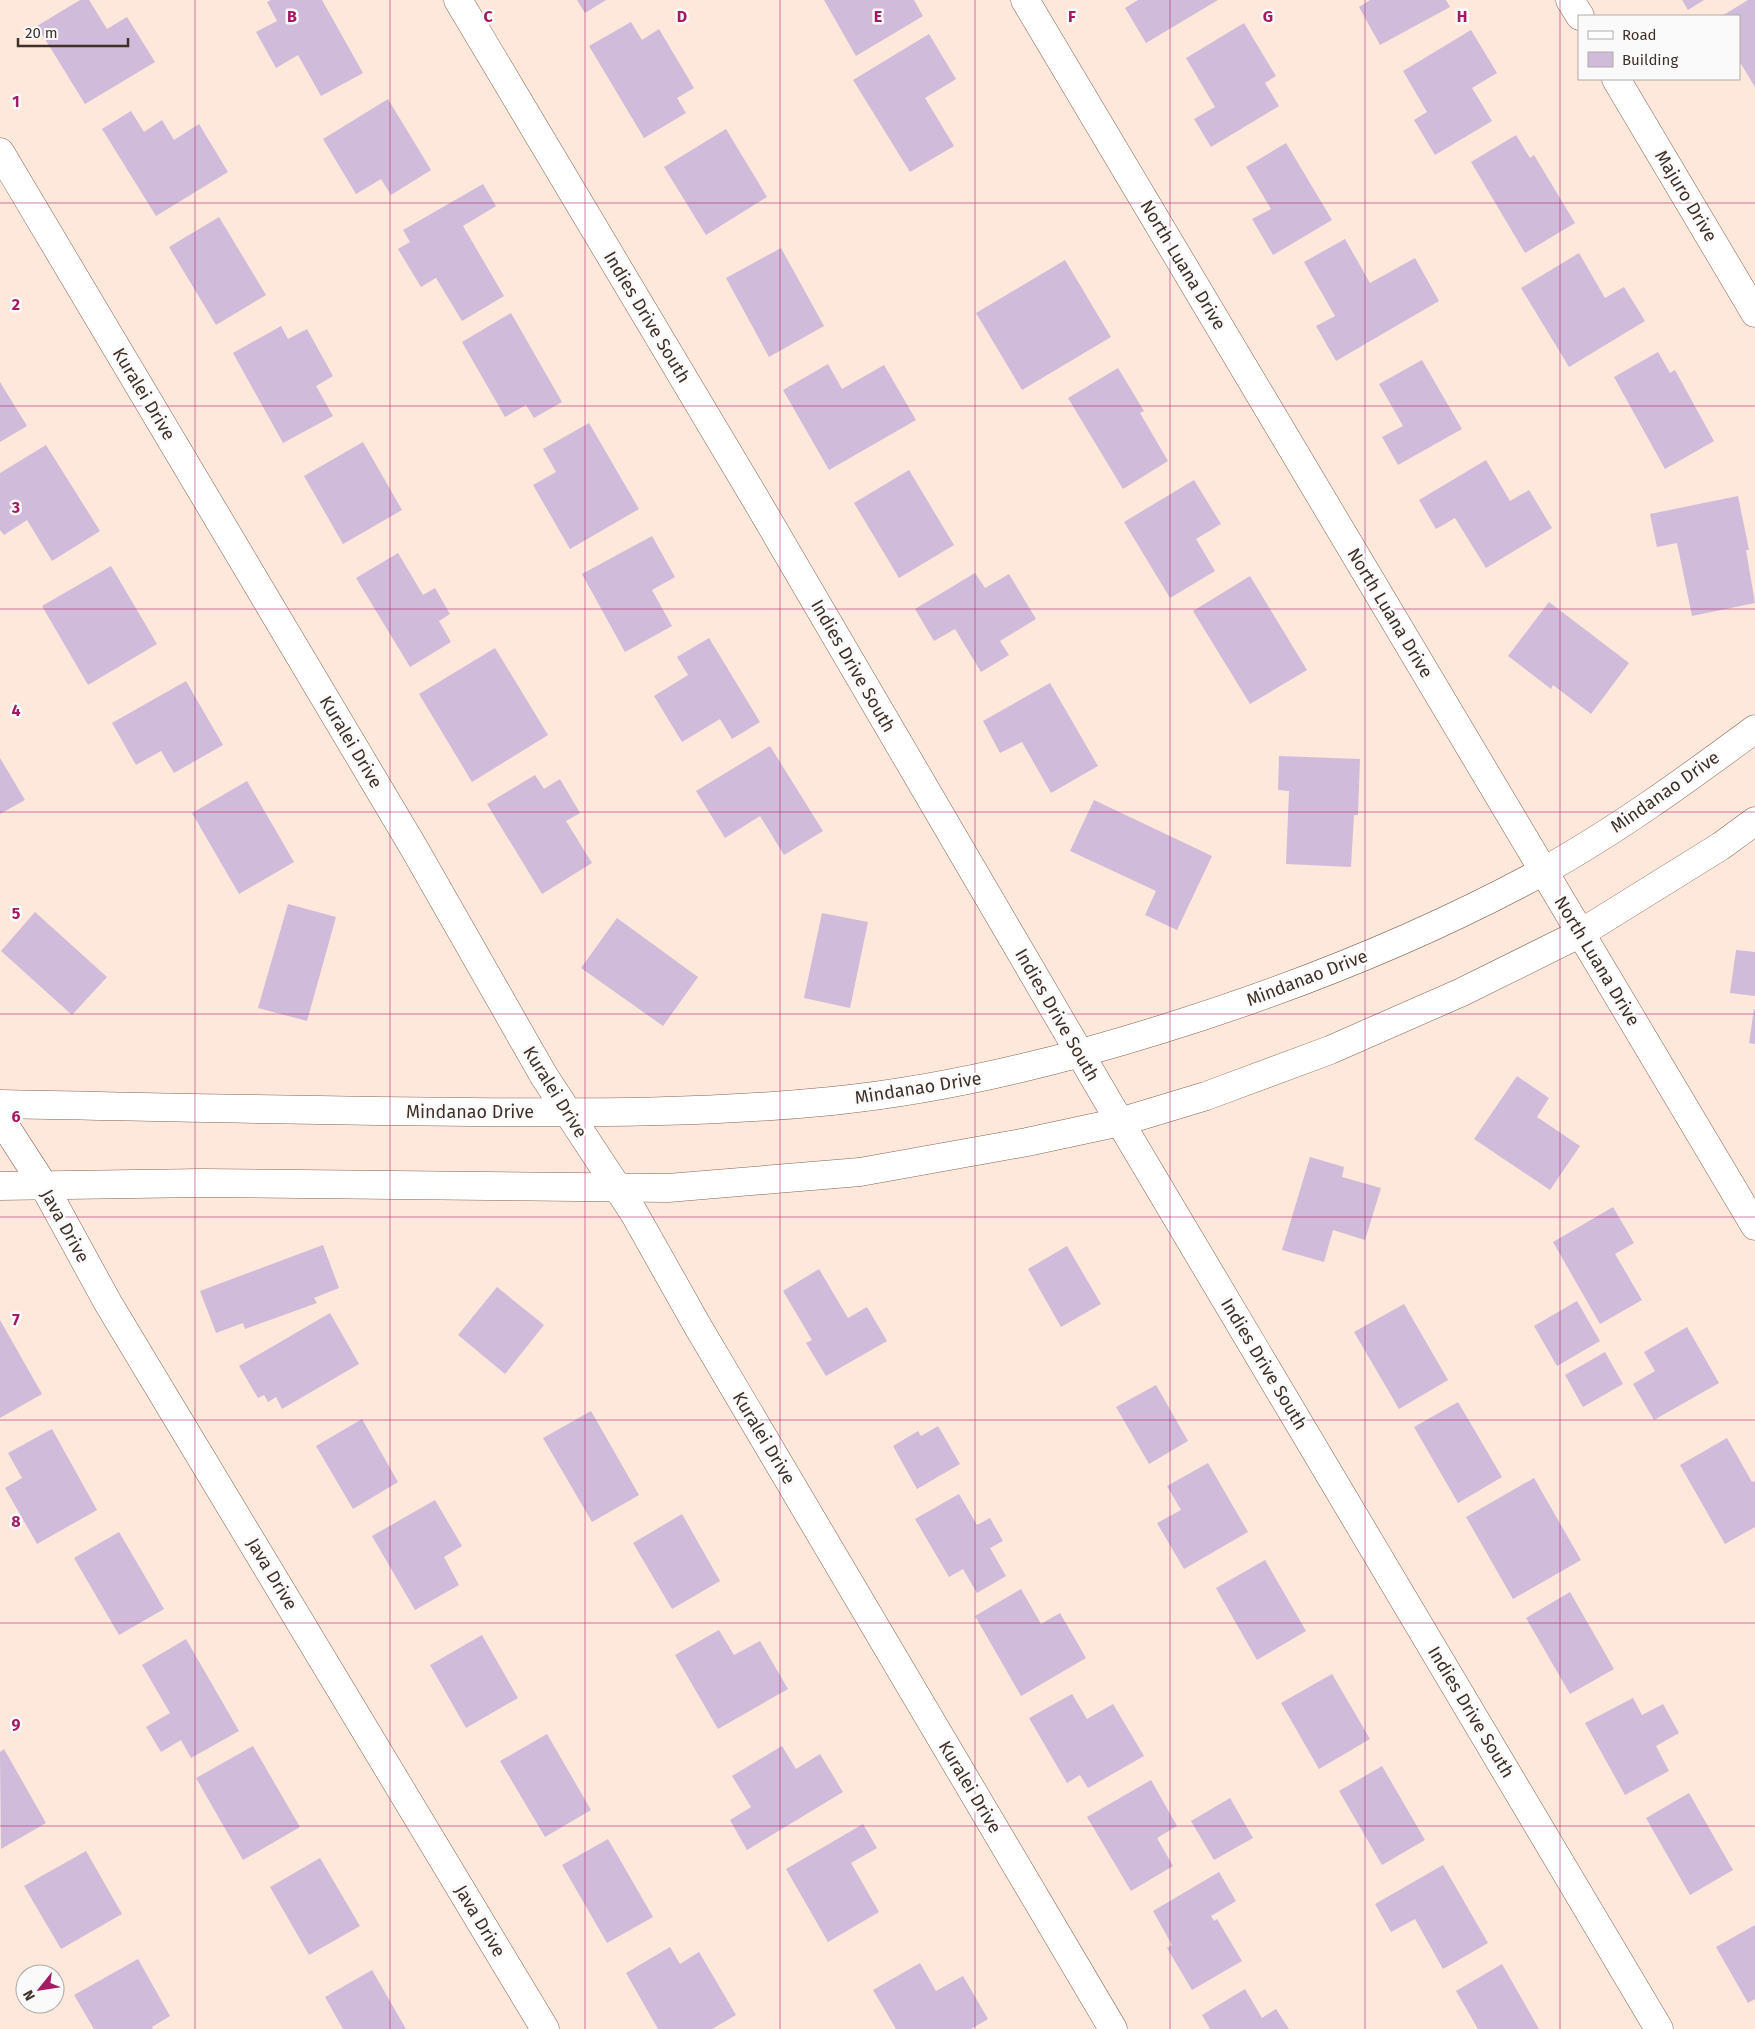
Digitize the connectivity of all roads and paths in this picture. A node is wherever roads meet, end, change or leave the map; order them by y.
1 (458, 0) edge
2 (1025, 0) edge
3 (1570, 0) edge
4 (1579, 15) edge
5 (1617, 80) edge
6 (0, 152) edge
7 (1755, 314) edge
8 (1755, 729) edge
9 (1755, 821) edge
10 (1544, 871) junction
11 (1581, 934) junction
12 (1080, 1054) junction
13 (0, 1104) edge
14 (567, 1113) junction
15 (0, 1118) edge
16 (1120, 1122) junction
17 (0, 1186) edge
18 (44, 1186) junction
19 (614, 1186) junction
20 (1755, 1226) edge
21 (545, 2029) edge
22 (1113, 2029) edge
23 (1659, 2029) edge

1 - 12 street, Indies Drive South
2 - 10 street, North Luana Drive
3 - 4 street
5 - 7 street, Majuro Drive
6 - 14 street, Kuralei Drive
8 - 10 street, Mindanao Drive
9 - 11 street
10 - 11 street, North Luana Drive
10 - 12 street, Mindanao Drive
11 - 16 street
11 - 20 street, North Luana Drive
12 - 14 street, Mindanao Drive
12 - 16 street, Indies Drive South
13 - 14 street, Mindanao Drive
14 - 19 street, Kuralei Drive
15 - 18 street, Java Drive
16 - 19 street
16 - 23 street, Indies Drive South
17 - 18 street
18 - 19 street
18 - 21 street, Java Drive
19 - 22 street, Kuralei Drive

